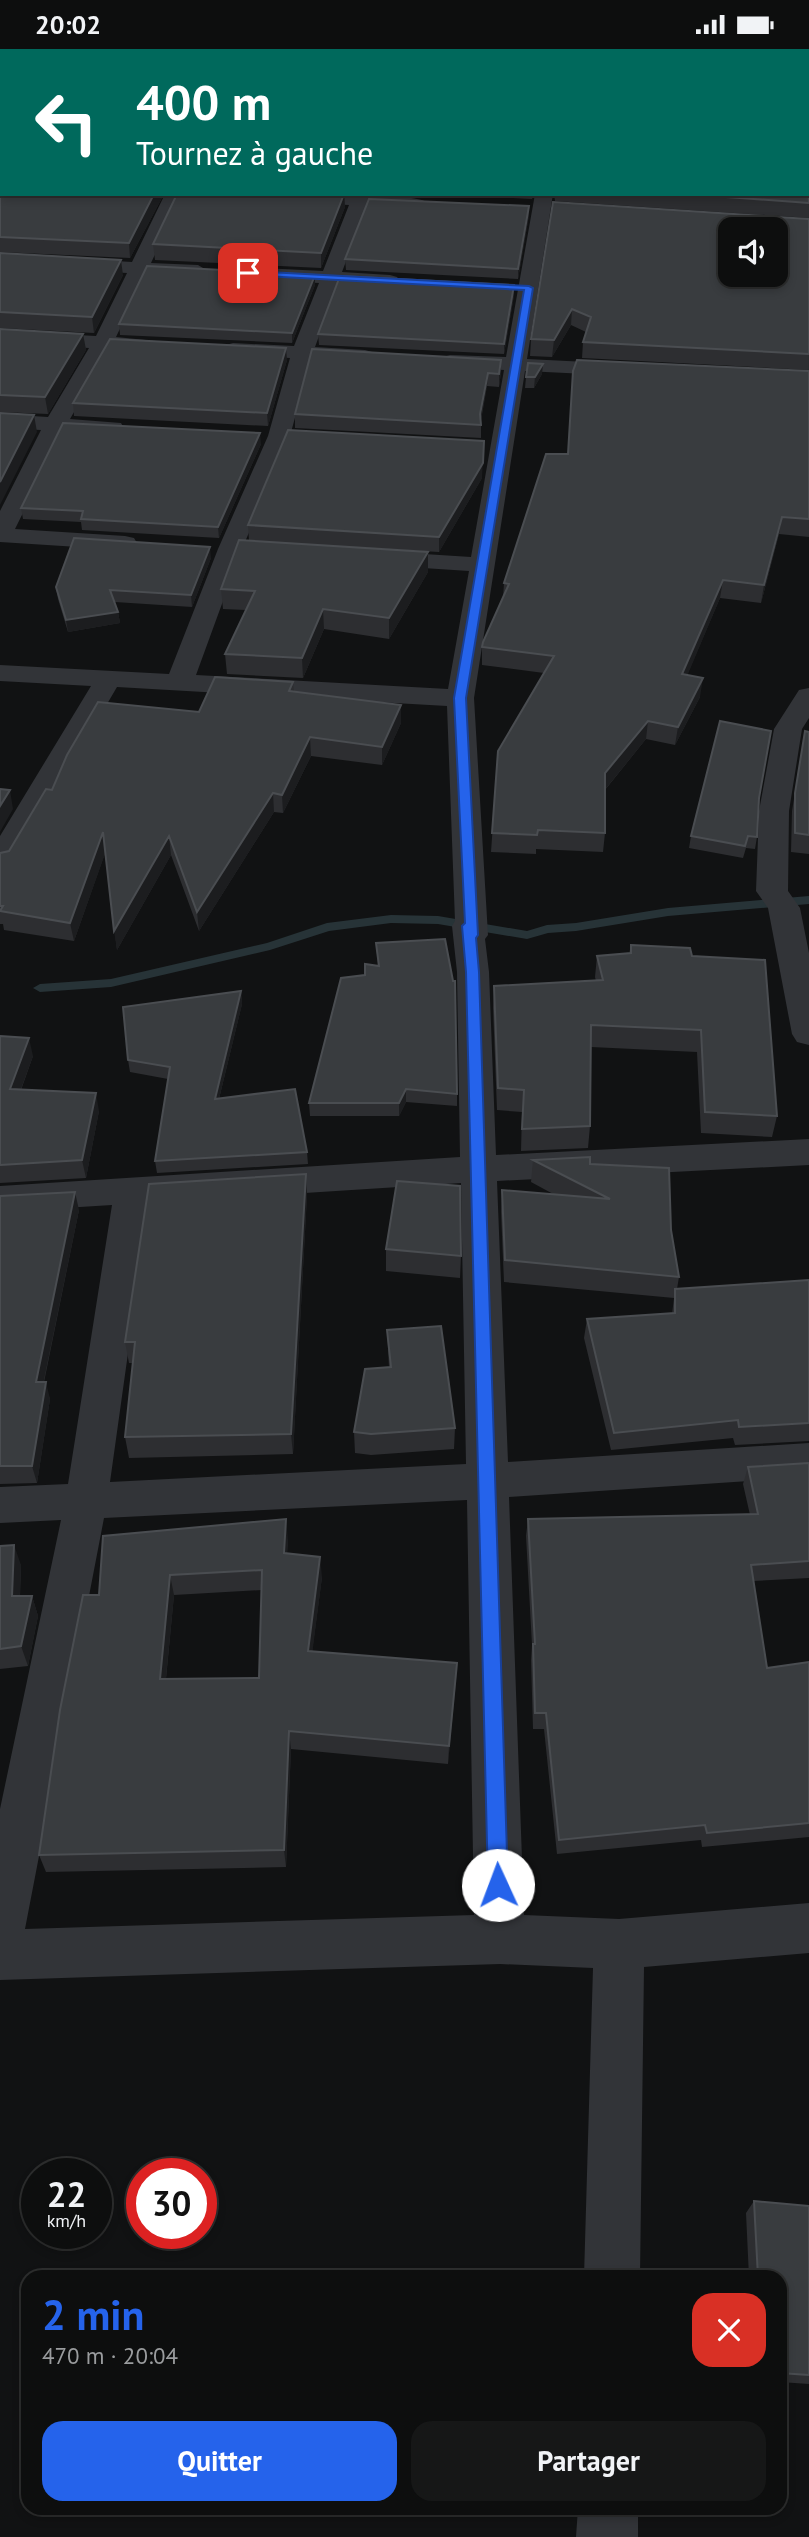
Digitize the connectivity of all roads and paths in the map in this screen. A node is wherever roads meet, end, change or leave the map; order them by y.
1 (173, 196) edge
2 (318, 196) edge
3 (361, 197) edge
4 (438, 204) edge
5 (542, 205) edge
6 (0, 260) edge
7 (138, 267) junction
8 (220, 272) edge
9 (248, 273) edge
10 (330, 278) junction
11 (410, 282) edge
12 (502, 287) edge
13 (529, 288) junction
14 (0, 337) edge
15 (103, 343) junction
16 (183, 347) edge
17 (209, 348) edge
18 (302, 353) junction
19 (382, 357) edge
20 (436, 360) edge
21 (516, 364) junction
22 (642, 370) edge
23 (0, 421) edge
24 (55, 425) junction
25 (134, 429) edge
26 (253, 435) edge
27 (279, 436) junction
28 (307, 438) edge
29 (475, 447) edge
30 (502, 448) junction
31 (0, 535) edge
32 (149, 544) edge
33 (203, 548) edge
34 (230, 549) junction
35 (257, 551) edge
36 (350, 557) edge
37 (484, 565) junction
38 (0, 673) edge
39 (109, 678) junction
40 (180, 681) junction
41 (809, 696) edge
42 (460, 698) junction
43 (0, 861) edge
44 (809, 1034) edge
45 (809, 1152) edge
46 (476, 1169) junction
47 (133, 1190) junction
48 (0, 1199) edge
49 (809, 1460) edge
50 (486, 1481) junction
51 (86, 1501) junction
52 (0, 1505) edge
53 (809, 1928) edge
54 (0, 1929) edge
55 (500, 1939) junction
56 (618, 1944) junction
57 (0, 1955) edge
58 (612, 2270) edge
59 (608, 2515) edge
60 (607, 2537) edge

1 - 7 street
2 - 3 street
3 - 4 street
3 - 10 street
5 - 13 street
6 - 7 street
7 - 8 street
7 - 15 street
9 - 10 street
10 - 11 street
10 - 18 street
12 - 13 street
13 - 21 street
14 - 15 street
15 - 16 street
15 - 24 street
17 - 18 street
18 - 19 street
18 - 27 street
20 - 21 street
21 - 22 street
21 - 30 street
23 - 24 street
24 - 25 street
24 - 31 street
26 - 27 street
27 - 28 street
27 - 34 street
29 - 30 street
30 - 37 street
31 - 32 street
33 - 34 street
34 - 35 street
34 - 40 street
36 - 37 street
37 - 42 street
38 - 39 street
39 - 40 street
39 - 43 street
40 - 42 street
41 - 44 street
42 - 46 street
45 - 46 street
46 - 47 street
46 - 50 street
47 - 48 street
47 - 51 street
49 - 50 street
50 - 51 street
50 - 55 street
51 - 52 street
51 - 54 street
53 - 56 street
55 - 56 street
55 - 57 street
56 - 58 street
59 - 60 street

